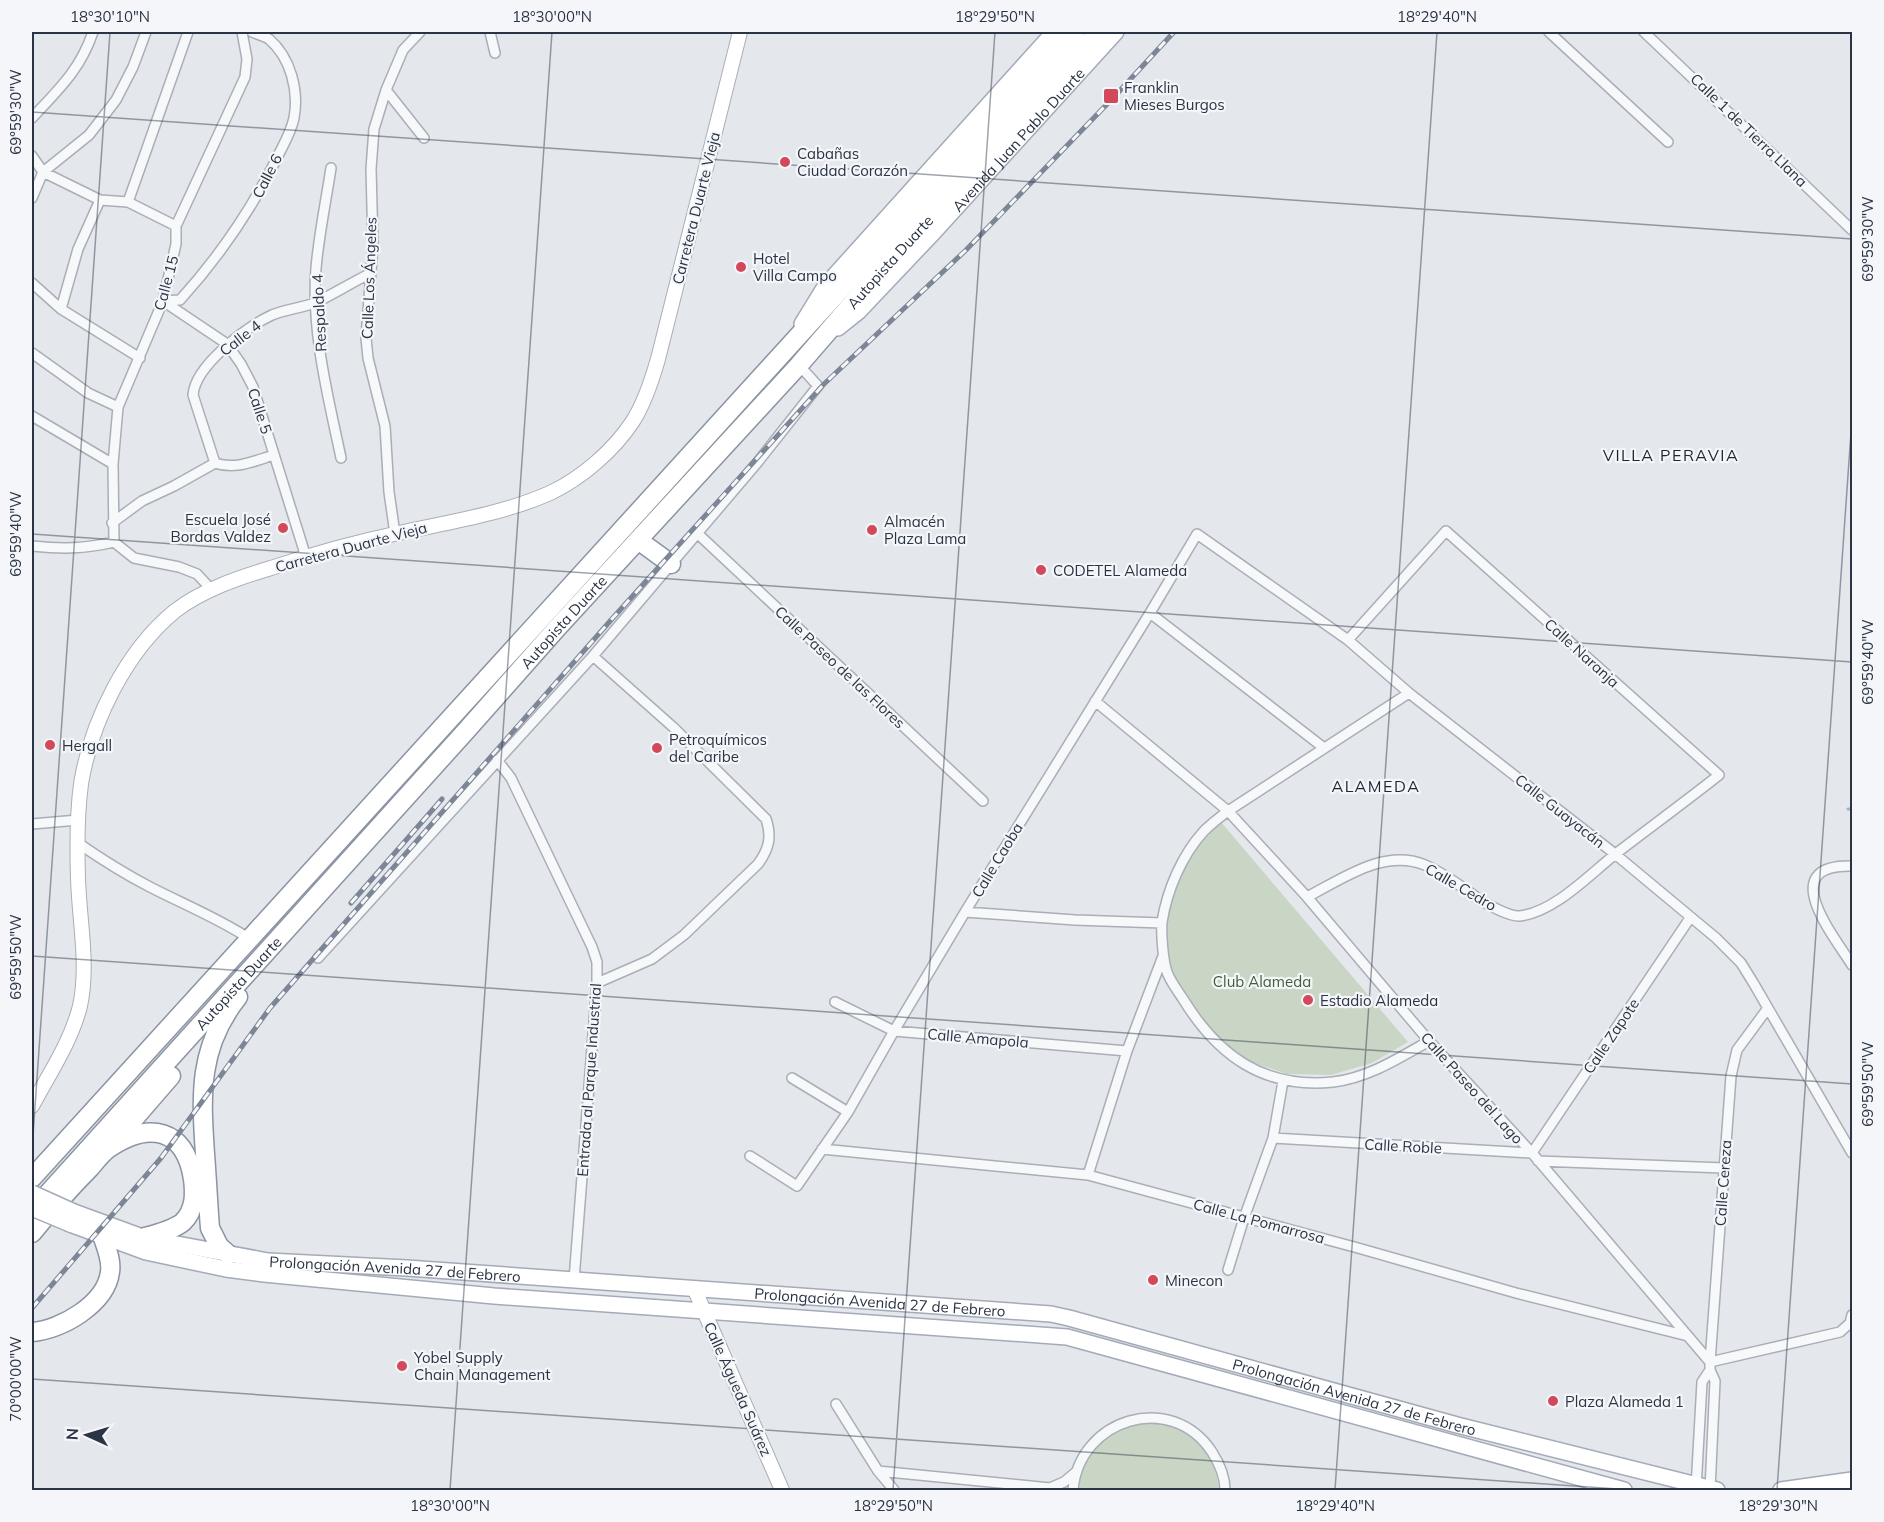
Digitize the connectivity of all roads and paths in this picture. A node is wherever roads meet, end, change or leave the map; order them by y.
1 (93, 32) edge
2 (146, 32) edge
3 (188, 32) edge
4 (242, 32) edge
5 (252, 32) edge
6 (420, 32) edge
7 (490, 32) edge
8 (740, 32) edge
9 (1054, 32) edge
10 (1075, 32) edge
11 (1098, 32) edge
12 (1116, 32) edge
13 (1549, 32) edge
14 (1644, 32) edge
15 (495, 53) dead end
16 (386, 90) junction
17 (32, 118) edge
18 (424, 138) dead end
19 (1668, 142) dead end
20 (32, 156) edge
21 (331, 168) dead end
22 (44, 172) junction
23 (32, 198) edge
24 (100, 200) junction
25 (129, 202) junction
26 (176, 226) junction
27 (1852, 230) edge
28 (371, 273) junction
29 (863, 277) junction
30 (32, 283) edge
31 (163, 301) junction
32 (316, 302) junction
33 (61, 309) junction
34 (227, 344) junction
35 (789, 345) junction
36 (816, 345) junction
37 (32, 353) edge
38 (140, 358) junction
39 (798, 365) junction
40 (118, 407) junction
41 (32, 416) edge
42 (274, 455) junction
43 (341, 458) dead end
44 (215, 463) junction
45 (113, 464) junction
46 (112, 523) junction
47 (697, 532) junction
48 (394, 534) junction
49 (1197, 534) joint
50 (638, 540) junction
51 (114, 542) junction
52 (32, 546) edge
53 (306, 556) junction
54 (671, 564) junction
55 (211, 590) junction
56 (1150, 613) junction
57 (1348, 640) junction
58 (593, 656) junction
59 (1409, 693) junction
60 (1095, 701) junction
61 (1324, 748) junction
62 (497, 760) junction
63 (1719, 775) joint
64 (983, 801) dead end
65 (1228, 811) junction
66 (78, 820) junction
67 (32, 824) edge
68 (78, 843) junction
69 (1615, 854) junction
70 (1852, 866) edge
71 (1306, 897) junction
72 (965, 912) junction
73 (1690, 918) junction
74 (1162, 923) junction
75 (250, 939) junction
76 (270, 948) junction
77 (1164, 954) junction
78 (318, 958) dead end
79 (1852, 965) edge
80 (597, 983) junction
81 (835, 1002) dead end
82 (1768, 1008) junction
83 (228, 1009) junction
84 (894, 1031) junction
85 (1429, 1041) junction
86 (1127, 1051) junction
87 (792, 1078) dead end
88 (1283, 1081) junction
89 (32, 1106) edge
90 (848, 1112) junction
91 (1273, 1138) junction
92 (108, 1149) junction
93 (822, 1149) junction
94 (1852, 1153) edge
95 (750, 1155) dead end
96 (1535, 1157) junction
97 (1724, 1168) junction
98 (1088, 1175) junction
99 (32, 1178) edge
100 (32, 1193) edge
101 (32, 1208) edge
102 (32, 1212) edge
103 (1244, 1218) junction
104 (84, 1224) junction
105 (32, 1233) edge
106 (145, 1237) junction
107 (228, 1254) junction
108 (384, 1267) junction
109 (1228, 1270) dead end
110 (574, 1280) junction
111 (383, 1286) junction
112 (694, 1288) junction
113 (705, 1312) junction
114 (1852, 1315) edge
115 (32, 1332) edge
116 (1688, 1336) junction
117 (1710, 1366) junction
118 (836, 1404) dead end
119 (878, 1471) junction
120 (1076, 1471) junction
121 (1852, 1480) edge
122 (1054, 1489) edge
123 (1703, 1489) edge
124 (782, 1491) edge
125 (894, 1491) edge
126 (1072, 1491) edge
127 (1225, 1491) edge
128 (1624, 1491) edge
129 (1717, 1491) edge
130 (1781, 1491) edge

1 - 17 street
2 - 22 street
3 - 25 street
4 - 26 street, Calle 15
5 - 31 street, Calle 6
6 - 16 street, Calle Los Ángeles
7 - 15 street
8 - 48 main road, Carretera Duarte Vieja
9 - 35 main road, Autopista Duarte
10 - 29 highway, Autopista Duarte
11 - 29 highway, Autopista Duarte
12 - 36 main road, Avenida Juan Pablo Duarte
13 - 19 street
14 - 27 street, Calle 1 de Tierra Llana
16 - 18 street
16 - 28 street, Calle Los Ángeles
20 - 22 street
21 - 32 street, Respaldo 4
22 - 23 street
22 - 24 street
24 - 25 street
24 - 33 street
25 - 26 street
26 - 31 street, Calle 15
28 - 32 street, Calle 4
28 - 48 street, Calle Los Ángeles
29 - 35 highway, Autopista Duarte
29 - 36 highway, Autopista Duarte
30 - 33 street
31 - 34 street, Calle 5
31 - 38 street, Calle 15
32 - 34 street, Calle 4
32 - 43 street, Respaldo 4
33 - 38 street
34 - 42 street, Calle 5
34 - 44 street, Calle 4
35 - 75 highway, Autopista Duarte
36 - 39 highway, Autopista Duarte
37 - 40 street
38 - 40 street, Calle 15
39 - 47 street
39 - 50 highway, Autopista Duarte
40 - 45 street, Calle 15
41 - 45 street
42 - 44 street
42 - 53 street, Calle 5
44 - 46 street
45 - 46 street, Calle 15
46 - 51 street, Calle 15
47 - 54 street
47 - 64 street, Calle Paseo de las Flores
48 - 53 main road, Carretera Duarte Vieja
49 - 56 street, Calle Caoba
49 - 57 street, Calle Guayacán
50 - 54 highway
50 - 76 highway, Autopista Duarte
51 - 52 street
51 - 55 street
53 - 55 main road, Carretera Duarte Vieja
54 - 58 street
55 - 66 main road, Carretera Duarte Vieja
56 - 60 street, Calle Caoba
56 - 61 street
57 - 59 street, Calle Guayacán
57 - 63 street, Calle Naranja
58 - 62 street
58 - 80 street
59 - 61 street
59 - 69 street, Calle Guayacán
60 - 65 street, Calle Paseo del Lago
60 - 72 street, Calle Caoba
61 - 65 street
62 - 78 street
62 - 80 street, Entrada al Parque Industrial
63 - 69 street, Calle Cedro
65 - 71 street, Calle Paseo del Lago
65 - 74 street
66 - 67 street
66 - 68 main road, Carretera Duarte Vieja
68 - 75 street
68 - 89 main road, Carretera Duarte Vieja
69 - 71 street, Calle Cedro
69 - 73 street, Calle Guayacán
70 - 79 street
71 - 85 street, Calle Paseo del Lago
72 - 74 street
72 - 84 street, Calle Caoba
73 - 82 street, Calle Guayacán
73 - 96 street, Calle Zapote
74 - 77 street
75 - 99 highway, Autopista Duarte
76 - 83 highway
76 - 102 highway, Autopista Duarte
77 - 86 street
77 - 88 street
80 - 110 street, Entrada al Parque Industrial
81 - 84 street, Calle Amapola
82 - 94 street, Calle Guayacán
82 - 97 street, Calle Cereza
83 - 92 highway
83 - 107 highway
84 - 86 street, Calle Amapola
84 - 90 street, Calle Caoba
85 - 88 street
85 - 96 street, Calle Paseo del Lago
86 - 98 street
87 - 90 street
88 - 91 street
90 - 93 street, Calle Caoba
91 - 96 street, Calle Roble
91 - 103 street
92 - 105 highway
92 - 106 highway
93 - 95 street, Calle Caoba
93 - 98 street, Calle La Pomarrosa
96 - 97 street, Calle Roble
96 - 116 street, Calle Paseo del Lago
97 - 117 street, Calle Cereza
98 - 103 street, Calle La Pomarrosa
100 - 104 main road, Prolongación Avenida 27 de Febrero, bridge
101 - 104 main road, Prolongación Avenida 27 de Febrero, bridge
103 - 109 street
103 - 116 street, Calle La Pomarrosa
104 - 106 main road, Prolongación Avenida 27 de Febrero
104 - 111 main road, Prolongación Avenida 27 de Febrero
104 - 115 highway
106 - 107 main road, Prolongación Avenida 27 de Febrero
107 - 108 main road, Prolongación Avenida 27 de Febrero
108 - 110 main road, Prolongación Avenida 27 de Febrero
108 - 111 main road
110 - 112 main road, Prolongación Avenida 27 de Febrero
111 - 113 main road, Prolongación Avenida 27 de Febrero
112 - 113 main road, Calle Águeda Suárez
112 - 123 main road, Prolongación Avenida 27 de Febrero
113 - 124 main road, Calle Águeda Suárez
113 - 128 main road, Prolongación Avenida 27 de Febrero
114 - 117 street
116 - 117 street, Calle Paseo del Lago
117 - 123 street, Calle Cereza
117 - 123 street, Calle Cereza
118 - 119 street
119 - 122 street
119 - 125 street
120 - 122 street
120 - 126 street
120 - 127 street
121 - 130 main road
123 - 129 main road, Prolongación Avenida 27 de Febrero

